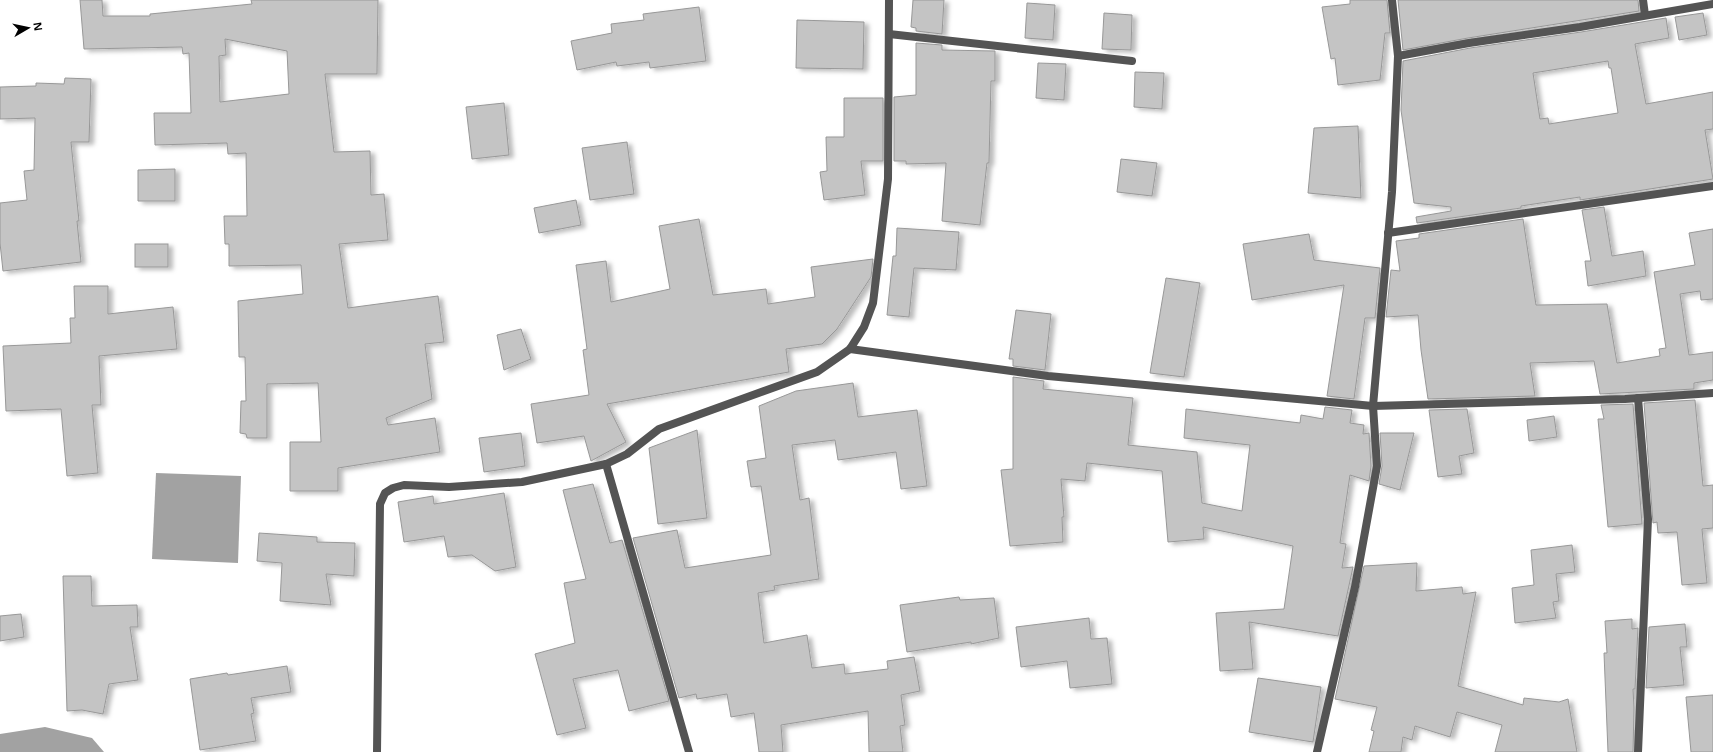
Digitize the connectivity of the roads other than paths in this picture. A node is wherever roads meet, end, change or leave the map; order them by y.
1 (889, 0) edge
2 (1392, 0) edge
3 (1644, 0) edge
4 (1713, 4) edge
5 (1645, 15) junction
6 (889, 34) junction
7 (1398, 56) junction
8 (1132, 61) dead end
9 (1713, 186) edge
10 (1388, 233) junction
11 (850, 349) junction
12 (1713, 393) edge
13 (1638, 398) junction
14 (1373, 406) junction
15 (606, 464) junction
16 (377, 752) edge
17 (689, 752) edge
18 (1317, 752) edge
19 (1638, 752) edge

1 - 6 street
2 - 7 street
3 - 5 street
4 - 5 street
5 - 7 street
6 - 8 street
6 - 11 street
7 - 10 street
9 - 10 street
10 - 14 street
11 - 14 street
11 - 15 street
12 - 13 street
13 - 14 street
13 - 19 street
14 - 18 street
15 - 16 street
15 - 17 street

